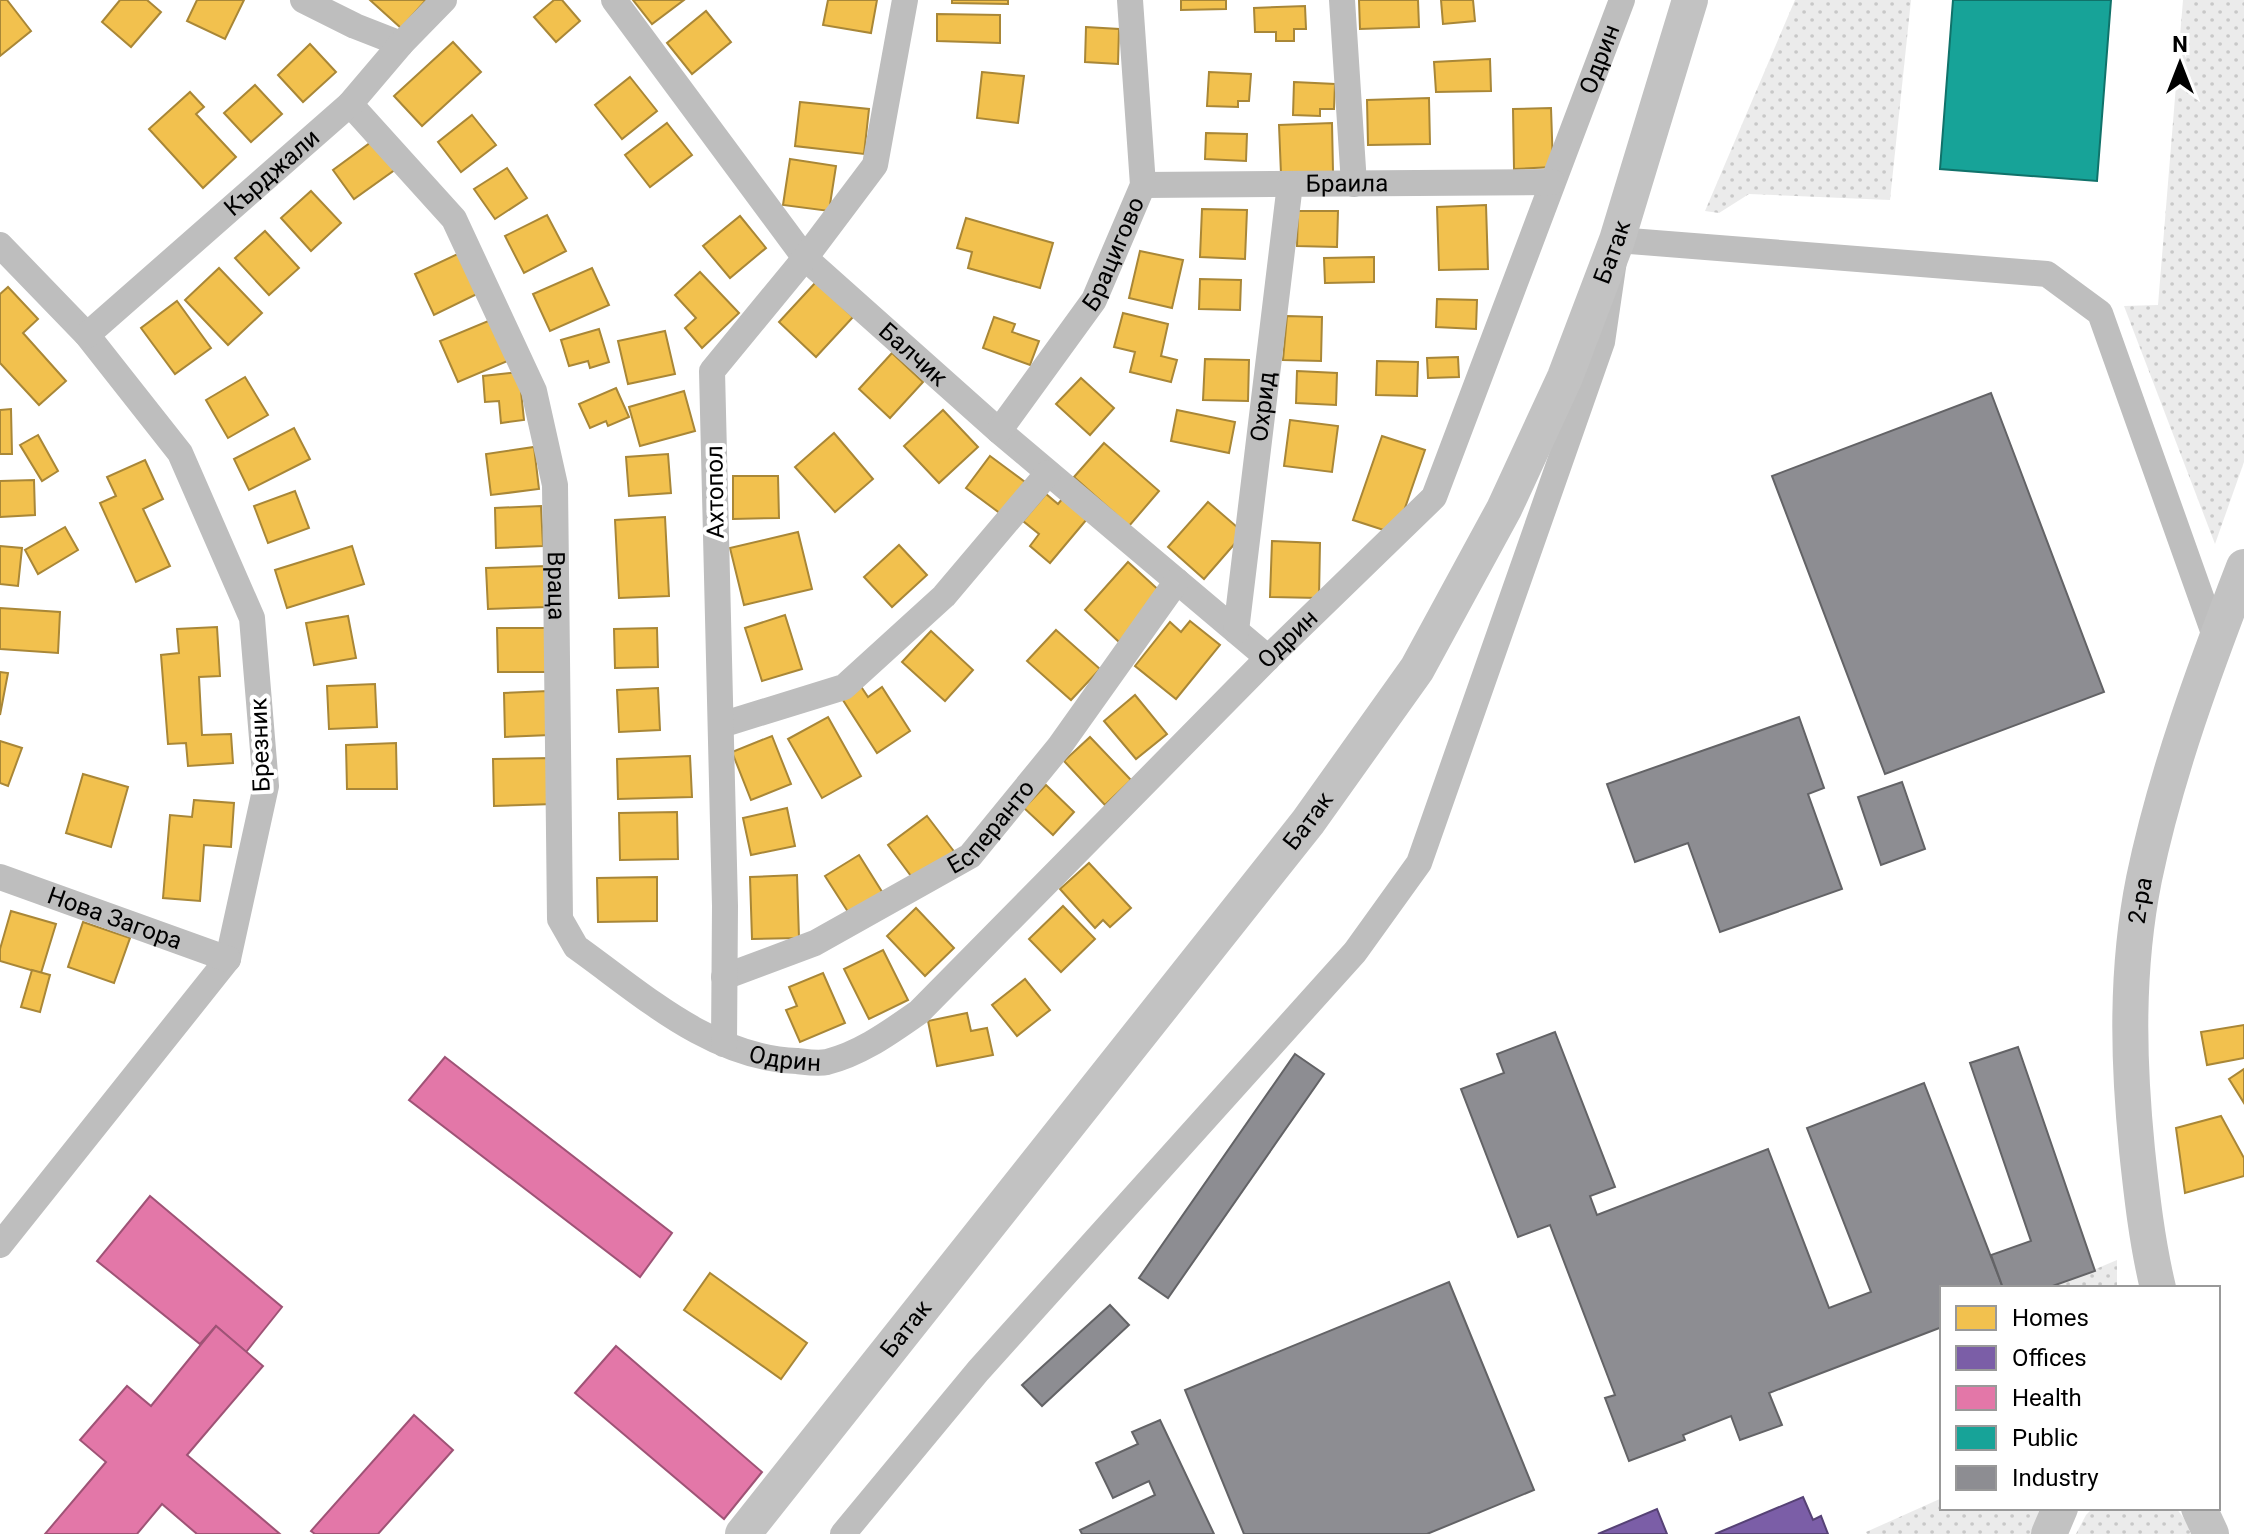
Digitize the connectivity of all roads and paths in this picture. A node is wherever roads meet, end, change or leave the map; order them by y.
1 (303, 0) edge
2 (444, 0) edge
3 (614, 0) edge
4 (905, 0) edge
5 (1130, 0) edge
6 (1342, 0) edge
7 (1622, 0) edge
8 (1690, 0) edge
9 (401, 44) junction
10 (350, 104) junction
11 (1552, 182) junction
12 (1290, 184) junction
13 (1354, 184) junction
14 (1143, 185) junction
15 (1617, 240) junction
16 (0, 245) edge
17 (805, 258) junction
18 (87, 335) junction
19 (999, 431) junction
20 (1048, 473) junction
21 (2244, 567) edge
22 (1177, 581) junction
23 (1236, 631) junction
24 (2216, 639) junction
25 (1268, 658) junction
26 (721, 725) junction
27 (0, 877) edge
28 (228, 959) junction
29 (724, 977) junction
30 (724, 1044) junction
31 (0, 1245) edge
32 (2148, 1249) junction
33 (2146, 1286) edge
34 (2157, 1286) edge
35 (2059, 1510) edge
36 (743, 1534) edge
37 (843, 1534) edge
38 (2049, 1534) edge

1 - 9 street
2 - 9 street, Кърджали
3 - 17 street, Балчик
4 - 17 street, Ахтопол
5 - 14 street, Брацигово
6 - 13 street
7 - 11 street, Одрин
8 - 15 street, Батак
9 - 10 street, Кърджали
10 - 18 street, Кърджали
10 - 30 street, Враца
11 - 13 street, Браила
11 - 25 street, Одрин
12 - 13 street, Браила
12 - 14 street, Браила
12 - 23 street, Охрид
14 - 19 street, Брацигово
15 - 24 street
15 - 36 street, Батак
15 - 37 street
16 - 18 street, Брезник
17 - 19 street, Балчик
17 - 26 street, Ахтопол
18 - 28 street, Брезник
19 - 20 street, Балчик
20 - 22 street, Балчик
20 - 26 street
21 - 24 street, 2-ра
22 - 23 street, Балчик
22 - 29 street, Есперанто
23 - 25 street, Балчик
24 - 32 street, 2-ра
25 - 30 street, Одрин
26 - 29 street, Ахтопол
27 - 28 street, Нова Загора
28 - 31 street, Брезник
29 - 30 street, Ахтопол
32 - 33 street, 2-ра
32 - 34 street, 2-ра
35 - 38 street

